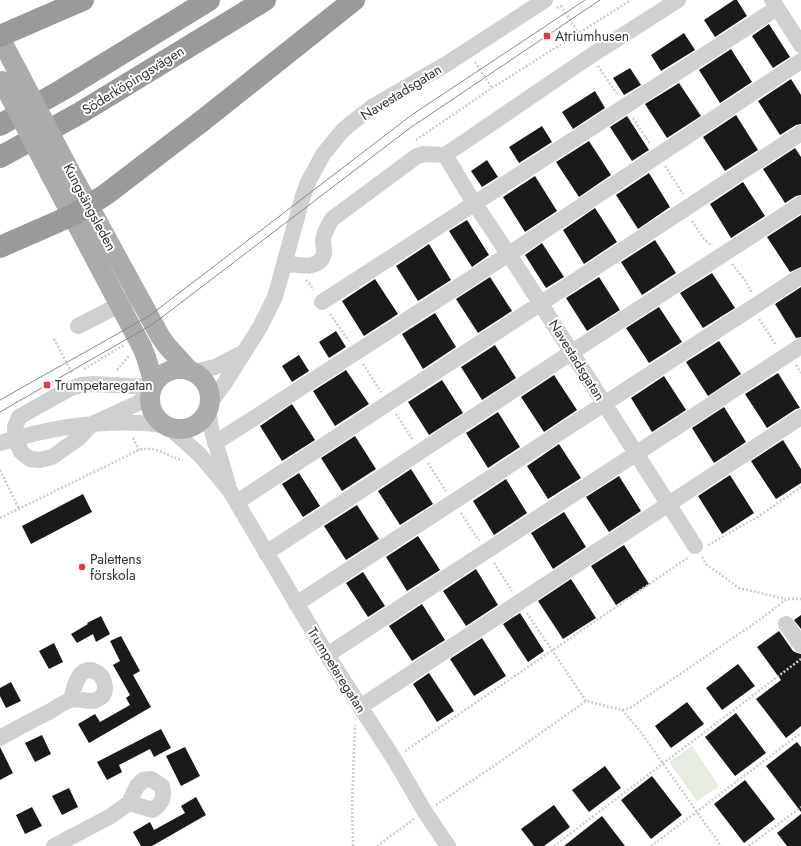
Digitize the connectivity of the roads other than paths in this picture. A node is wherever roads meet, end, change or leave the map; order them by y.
1 (83, 0) edge
2 (209, 0) edge
3 (265, 0) edge
4 (354, 0) edge
5 (678, 0) edge
6 (550, 4) edge
7 (774, 4) edge
8 (0, 37) edge
9 (801, 45) edge
10 (801, 61) edge
11 (6, 76) edge
12 (0, 125) edge
13 (801, 133) edge
14 (445, 155) junction
15 (0, 157) edge
16 (475, 204) junction
17 (801, 204) edge
18 (81, 210) junction
19 (0, 247) edge
20 (509, 254) junction
21 (291, 264) junction
22 (801, 276) edge
23 (129, 300) junction
24 (322, 302) road end
25 (541, 304) junction
26 (78, 326) dead end
27 (801, 346) edge
28 (244, 352) junction
29 (572, 352) junction
30 (191, 371) junction
31 (152, 389) junction
32 (604, 403) junction
33 (209, 407) junction
34 (801, 417) edge
35 (92, 424) junction
36 (167, 426) junction
37 (8, 440) edge
38 (215, 443) junction
39 (636, 454) junction
40 (233, 496) junction
41 (668, 504) junction
42 (696, 548) road end
43 (266, 553) junction
44 (296, 604) junction
45 (786, 624) dead end
46 (801, 645) edge
47 (327, 656) junction
48 (71, 700) dead end
49 (358, 714) junction
50 (0, 738) edge
51 (129, 803) dead end
52 (54, 846) edge
53 (448, 846) edge

1 - 8 highway
2 - 12 highway, Söderköpingsvägen
3 - 15 highway, Söderköpingsvägen
4 - 18 highway
5 - 14 street
6 - 21 street, Navestadsgatan
7 - 9 street
7 - 16 street
8 - 11 main road, Kungsängsleden
10 - 20 street
11 - 18 main road, Kungsängsleden, bridge
13 - 25 street
14 - 16 street, Navestadsgatan
14 - 21 street
16 - 20 street, Navestadsgatan
16 - 24 street
17 - 29 street
18 - 19 highway
18 - 23 main road, Kungsängsleden
20 - 25 street, Navestadsgatan
20 - 38 street
21 - 28 street, Navestadsgatan
22 - 32 street
23 - 26 street
23 - 30 main road, Kungsängsleden
23 - 31 main road, Kungsängsleden
25 - 29 street, Navestadsgatan
25 - 40 street
27 - 39 street
28 - 30 street
28 - 33 street, Navestadsgatan
29 - 32 street, Navestadsgatan
29 - 43 street
30 - 31 main road
30 - 33 main road
31 - 35 street
31 - 36 main road
31 - 37 street
32 - 39 street, Navestadsgatan
32 - 44 street
33 - 36 main road
33 - 38 street, Trumpetaregatan
34 - 41 street
35 - 36 street
35 - 37 street
35 - 37 street
36 - 40 street, Trumpetaregatan
38 - 40 street, Trumpetaregatan
39 - 41 street, Navestadsgatan
39 - 47 street
40 - 43 street, Trumpetaregatan
41 - 42 street, Navestadsgatan
41 - 49 street
43 - 44 street, Trumpetaregatan
44 - 47 street, Trumpetaregatan
45 - 46 street
47 - 49 street, Trumpetaregatan
48 - 50 street
49 - 53 street, Trumpetaregatan, bridge
51 - 52 street

